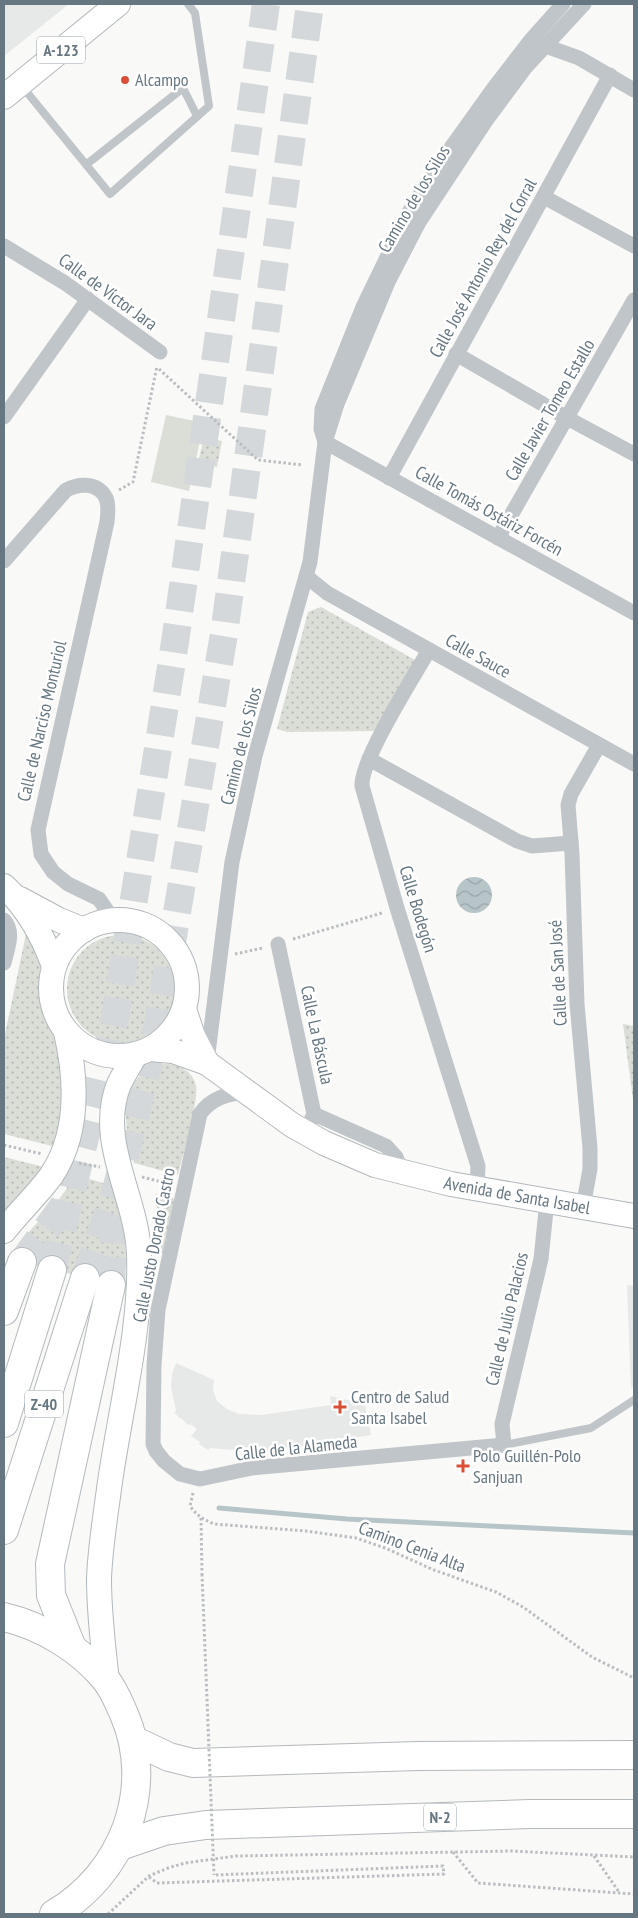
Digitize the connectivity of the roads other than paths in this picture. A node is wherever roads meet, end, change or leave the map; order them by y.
1 (118, 4) edge
2 (188, 4) edge
3 (563, 4) edge
4 (584, 4) edge
5 (563, 26) junction
6 (530, 41) junction
7 (545, 45) junction
8 (579, 58) junction
9 (610, 75) junction
10 (12, 90) edge
11 (634, 90) edge
12 (197, 116) junction
13 (86, 164) junction
14 (544, 197) junction
15 (4, 246) edge
16 (634, 246) edge
17 (88, 300) junction
18 (634, 300) edge
19 (456, 354) junction
20 (159, 359) road end
21 (4, 417) edge
22 (567, 418) junction
23 (325, 442) junction
24 (634, 454) edge
25 (389, 478) junction
26 (498, 538) junction
27 (4, 561) edge
28 (306, 576) junction
29 (634, 613) edge
30 (429, 650) junction
31 (599, 745) junction
32 (369, 759) junction
33 (634, 764) edge
34 (571, 843) junction
35 (10, 891) edge
36 (4, 920) edge
37 (114, 921) junction
38 (84, 930) junction
39 (278, 944) road end
40 (4, 963) edge
41 (54, 966) junction
42 (184, 1009) junction
43 (66, 1032) junction
44 (143, 1052) junction
45 (207, 1063) junction
46 (246, 1092) junction
47 (310, 1123) junction
48 (478, 1189) junction
49 (547, 1201) junction
50 (582, 1207) junction
51 (634, 1216) edge
52 (4, 1231) edge
53 (22, 1262) tunnel mouth
54 (52, 1270) tunnel mouth
55 (84, 1278) tunnel mouth
56 (111, 1285) tunnel mouth
57 (4, 1311) edge
58 (634, 1400) edge
59 (4, 1423) edge
60 (504, 1445) junction
61 (200, 1479) joint
62 (4, 1530) edge
63 (6, 1618) edge
64 (72, 1648) junction
65 (107, 1681) junction
66 (133, 1740) junction
67 (634, 1755) edge
68 (634, 1814) edge
69 (120, 1846) junction
70 (54, 1914) edge

1 - 10 main road, A-123
2 - 12 lane
3 - 6 street, Camino de los Silos
4 - 5 street, Camino de los Silos
5 - 7 street, Camino de los Silos
5 - 8 street
6 - 7 street
6 - 23 street, Camino de los Silos
7 - 8 street
7 - 23 street, Camino de los Silos
8 - 9 street
9 - 11 street
9 - 14 street, Calle José Antonio Rey del Corral
10 - 13 lane
12 - 13 lane
12 - 13 lane
14 - 16 street
14 - 19 street, Calle José Antonio Rey del Corral
15 - 17 street, Calle de Víctor Jara
17 - 20 street, Calle de Víctor Jara
17 - 21 street
18 - 22 street, Calle Javier Tomeo Estallo
19 - 22 street
19 - 25 street, Calle José Antonio Rey del Corral
22 - 24 street
22 - 26 street, Calle Javier Tomeo Estallo
23 - 25 street, Calle Tomás Ostáriz Forcén
23 - 28 street, Camino de los Silos
25 - 26 street, Calle Tomás Ostáriz Forcén
26 - 29 street, Calle Tomás Ostáriz Forcén
27 - 37 street, Calle de Narciso Monturiol
28 - 30 street, Calle Sauce
28 - 45 street, Camino de los Silos
30 - 31 street, Calle Sauce
30 - 32 street, Calle Bodegón
31 - 33 street, Calle Sauce
31 - 34 street, Calle de San José
32 - 34 street
32 - 48 street, Calle Bodegón
34 - 50 street, Calle de San José
35 - 38 main road
35 - 41 main road
36 - 40 street
37 - 38 main road
37 - 42 main road
38 - 41 main road
39 - 47 street, Calle La Báscula
41 - 43 main road
42 - 44 main road
42 - 45 main road, Avenida de Santa Isabel
43 - 44 main road
43 - 52 main road
44 - 45 main road, Avenida de Santa Isabel
44 - 65 main road
45 - 46 main road, Avenida de Santa Isabel
46 - 47 main road, Avenida de Santa Isabel
46 - 61 street, Calle Justo Dorado Castro
47 - 48 main road, Avenida de Santa Isabel
48 - 49 main road, Avenida de Santa Isabel
49 - 50 main road, Avenida de Santa Isabel
49 - 60 street, Calle de Julio Palacios
50 - 51 main road, Avenida de Santa Isabel
53 - 57 highway
54 - 59 highway, Z-40
55 - 62 highway, Z-40
56 - 64 highway
58 - 60 lane, Calle de la Alameda
60 - 61 street, Calle de la Alameda
63 - 64 highway
64 - 65 highway
65 - 66 highway
66 - 67 highway
66 - 69 highway
68 - 69 highway, N-2
69 - 70 highway

